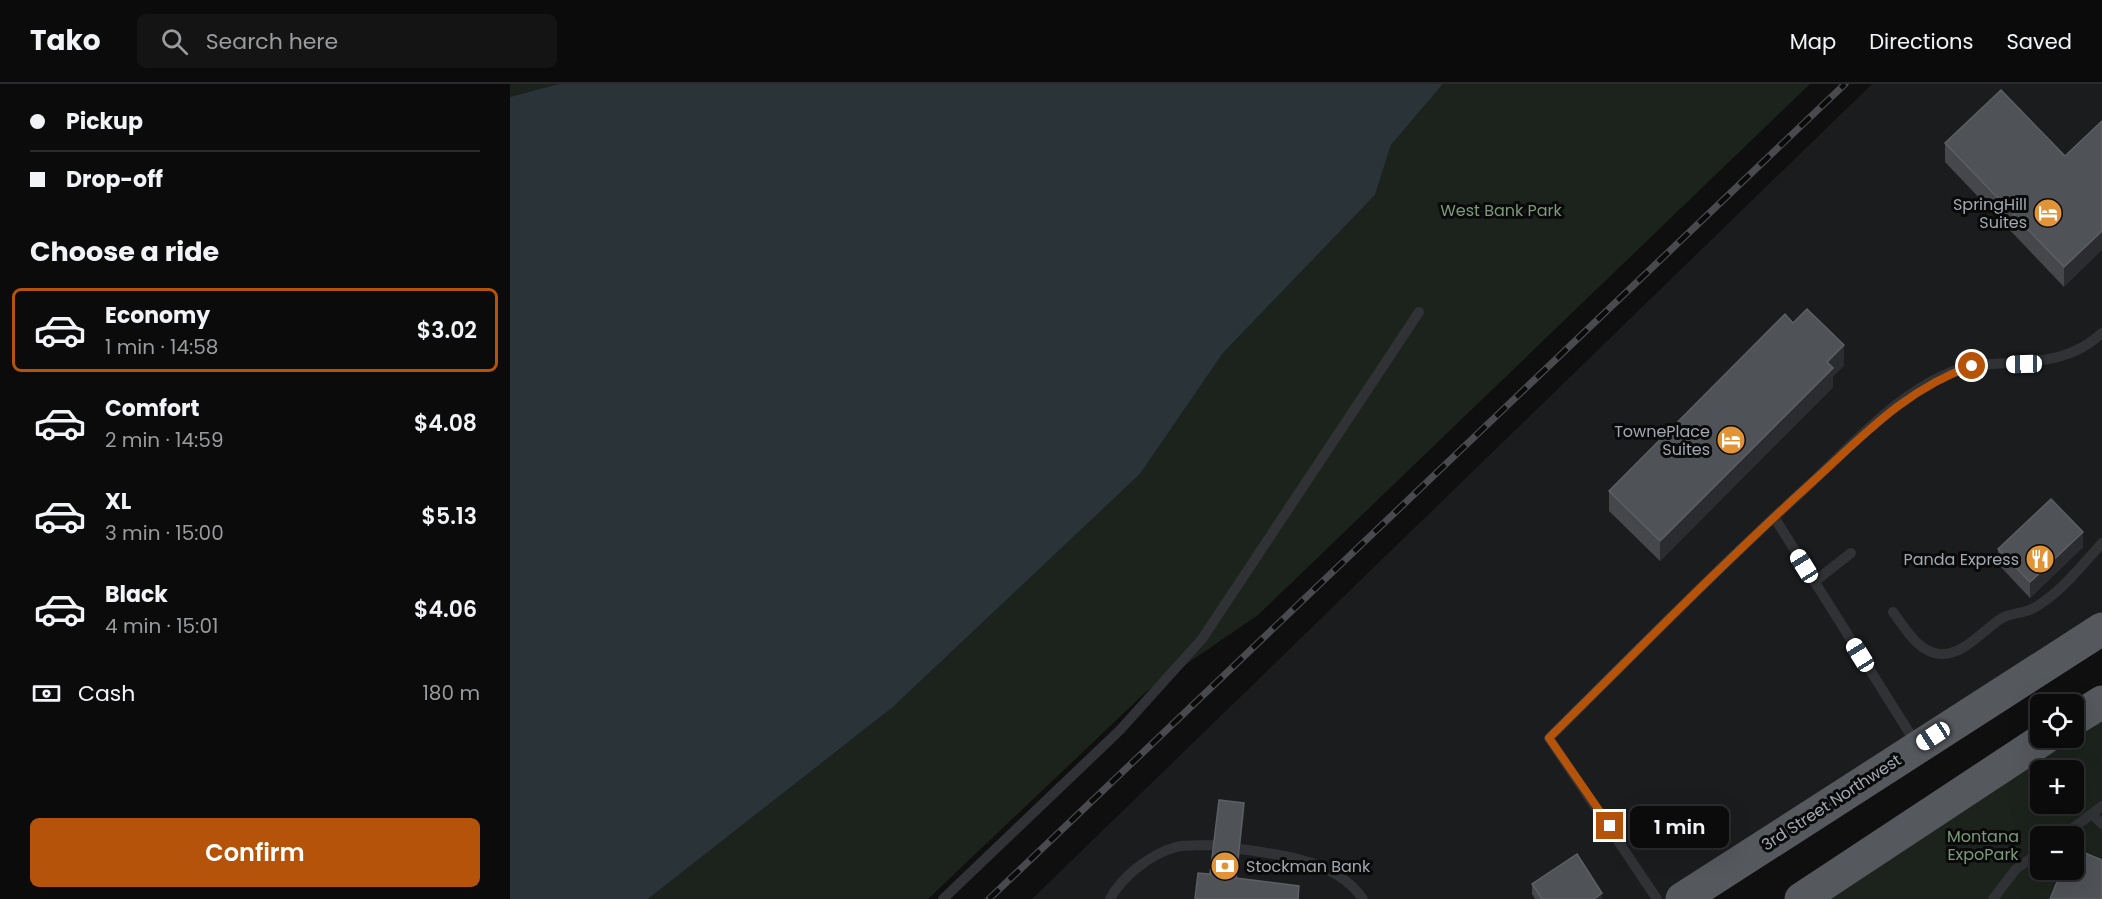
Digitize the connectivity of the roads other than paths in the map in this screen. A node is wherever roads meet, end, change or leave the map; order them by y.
1 (1419, 312) dead end
2 (2102, 333) edge
3 (1774, 517) junction
4 (2102, 543) edge
5 (1851, 553) dead end
6 (1814, 582) junction
7 (1893, 612) dead end
8 (2102, 629) edge
9 (2102, 702) edge
10 (2084, 713) edge
11 (1918, 746) junction
12 (2030, 748) edge
13 (2102, 806) edge
14 (2092, 814) junction
15 (2102, 824) edge
16 (2076, 826) edge
17 (1214, 845) edge
18 (1240, 849) edge
19 (2030, 859) edge
20 (943, 899) edge
21 (1110, 899) edge
22 (1363, 899) edge
23 (1657, 899) edge
24 (1682, 899) edge
25 (1801, 899) edge
26 (1993, 899) edge

1 - 20 lane
2 - 3 lane
3 - 6 lane
3 - 23 lane
4 - 7 lane
5 - 6 lane
6 - 11 lane
8 - 11 highway, 3rd Street Northwest
9 - 10 highway
11 - 24 highway, 3rd Street Northwest
12 - 25 highway
13 - 14 lane
14 - 15 lane
14 - 16 lane
17 - 21 lane
18 - 22 lane
19 - 26 lane

